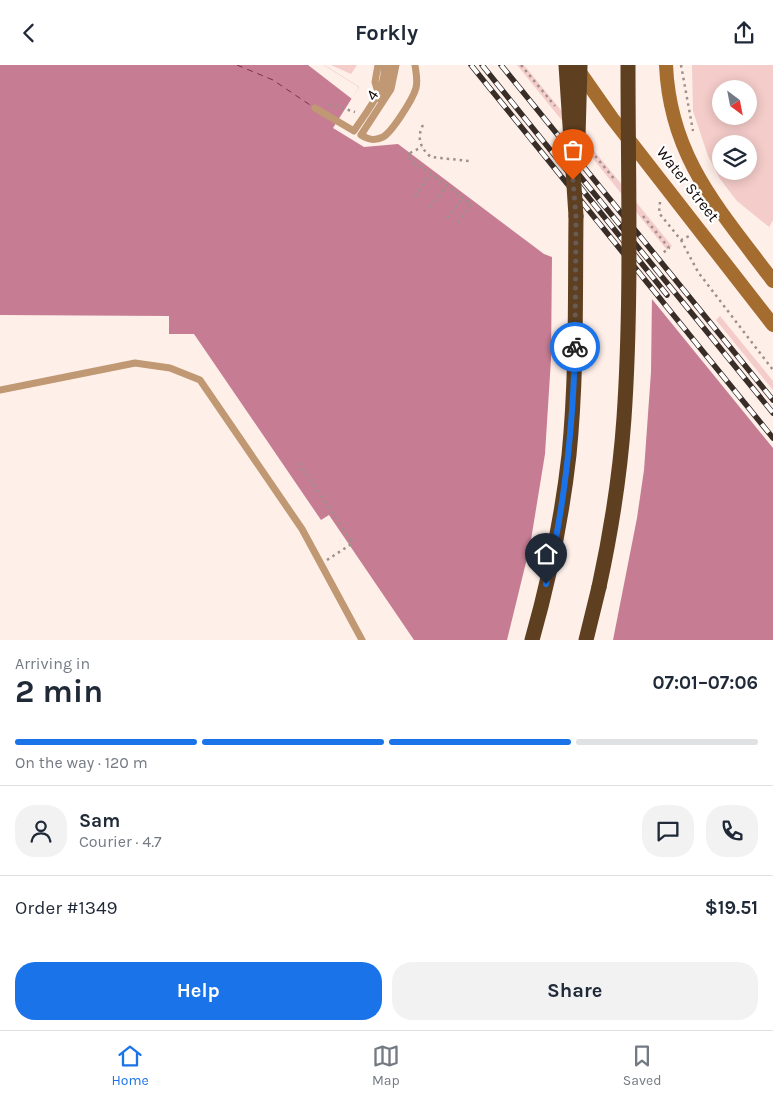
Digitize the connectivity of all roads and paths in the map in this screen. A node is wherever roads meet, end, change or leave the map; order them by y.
1 (378, 65) edge
2 (384, 65) edge
3 (390, 65) edge
4 (396, 65) edge
5 (415, 65) edge
6 (521, 65) edge
7 (566, 65) edge
8 (576, 65) edge
9 (580, 65) edge
10 (628, 65) edge
11 (666, 65) edge
12 (682, 65) edge
13 (378, 93) junction
14 (328, 104) dead end
15 (555, 107) dead end
16 (315, 108) dead end
17 (351, 111) dead end
18 (423, 125) dead end
19 (357, 133) junction
20 (694, 133) dead end
21 (585, 143) dead end
22 (422, 147) junction
23 (469, 161) dead end
24 (439, 180) junction
25 (447, 186) junction
26 (620, 187) dead end
27 (415, 196) dead end
28 (463, 198) junction
29 (664, 198) dead end
30 (430, 207) dead end
31 (639, 210) dead end
32 (576, 217) junction
33 (447, 218) dead end
34 (456, 225) dead end
35 (690, 236) dead end
36 (681, 240) junction
37 (663, 253) dead end
38 (773, 281) edge
39 (773, 325) edge
40 (773, 370) edge
41 (0, 390) edge
42 (299, 463) dead end
43 (334, 516) junction
44 (351, 541) dead end
45 (321, 564) junction
46 (543, 595) junction
47 (362, 640) edge
48 (523, 640) edge
49 (532, 640) edge
50 (587, 640) edge

1 - 13 lane
2 - 13 lane
3 - 19 lane
4 - 19 lane, 4
5 - 19 lane
6 - 15 path
7 - 32 highway, bridge
8 - 39 main road, Water Street
9 - 32 highway, bridge
10 - 50 highway, bridge
11 - 38 main road, Water Street
12 - 20 path
13 - 19 lane
14 - 17 path
16 - 19 lane
18 - 22 path
21 - 26 path
22 - 23 path
22 - 24 path, bridge
24 - 25 path
24 - 27 path
25 - 28 path
25 - 30 path
28 - 33 path
28 - 34 path
29 - 36 path
31 - 37 path
32 - 46 highway
35 - 36 path
36 - 40 path
41 - 45 lane
42 - 43 path
43 - 44 path
43 - 45 path
45 - 47 lane
46 - 48 highway
46 - 49 highway

